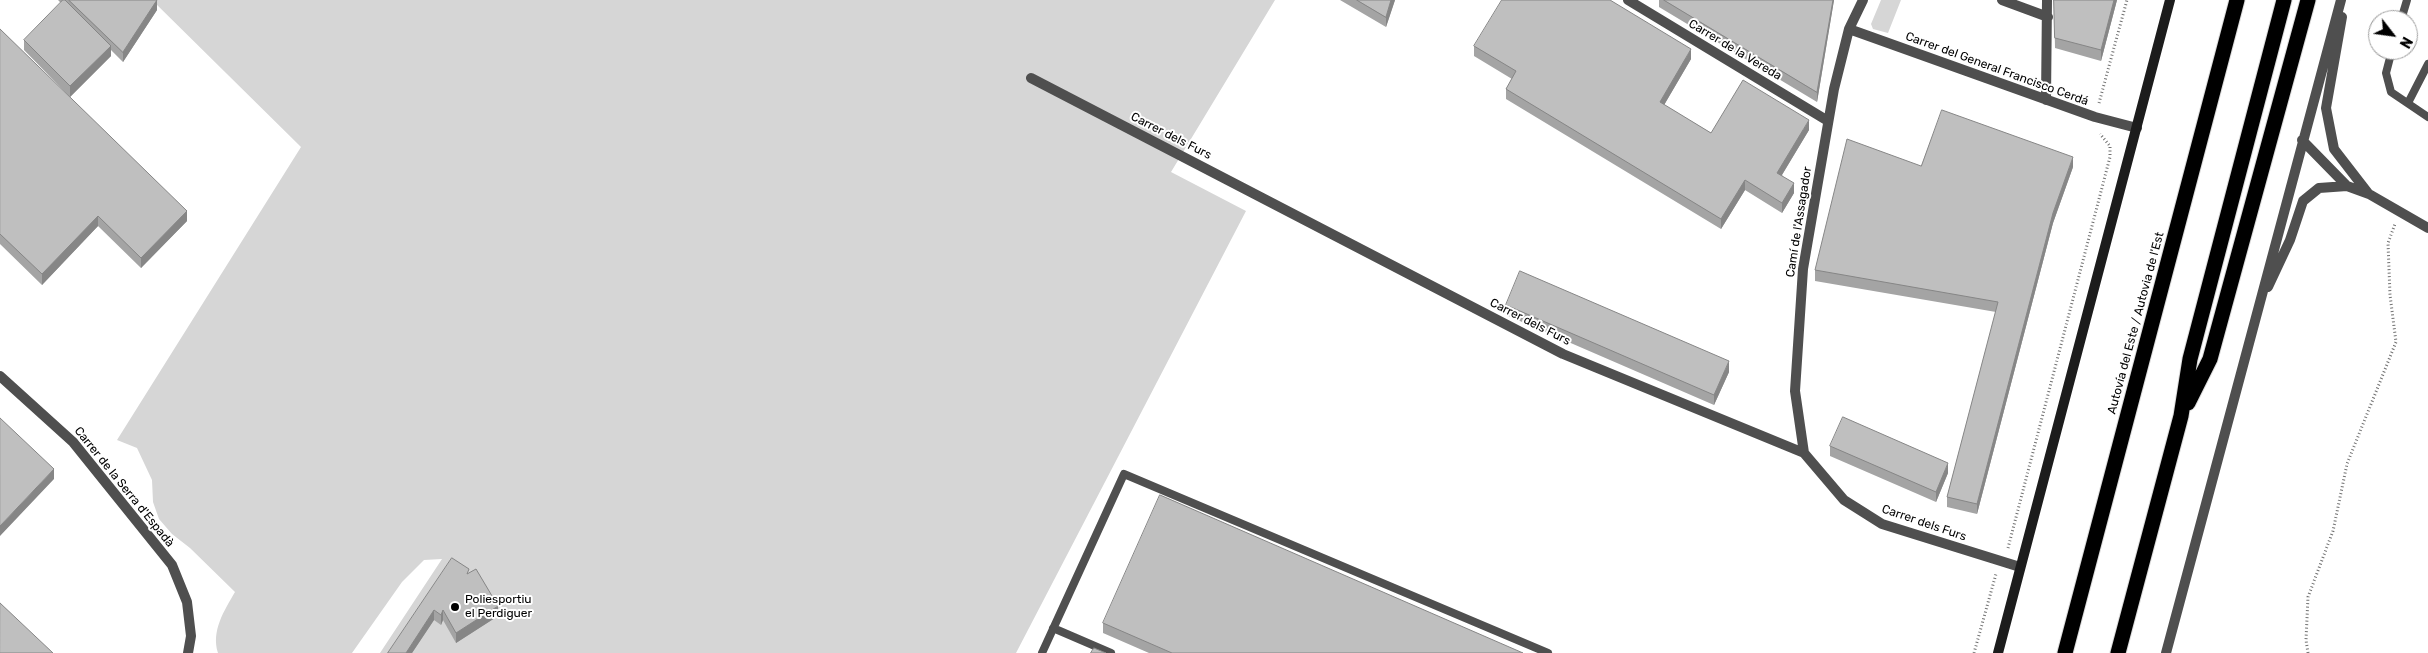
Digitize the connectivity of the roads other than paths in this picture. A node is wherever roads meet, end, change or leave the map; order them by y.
1 (1628, 0) edge
2 (1863, 0) edge
3 (2002, 0) edge
4 (2047, 0) edge
5 (2170, 0) edge
6 (2237, 0) edge
7 (2284, 0) edge
8 (2308, 0) edge
9 (2341, 0) edge
10 (2345, 0) edge
11 (2048, 16) junction
12 (1849, 29) junction
13 (2390, 60) edge
14 (2428, 64) edge
15 (1031, 78) dead end
16 (2046, 100) junction
17 (2408, 103) junction
18 (2428, 116) edge
19 (1828, 121) junction
20 (2137, 128) junction
21 (2302, 140) junction
22 (2347, 186) junction
23 (2369, 194) junction
24 (2428, 228) edge
25 (2255, 315) junction
26 (0, 376) edge
27 (2181, 416) junction
28 (1804, 453) junction
29 (2020, 567) junction
30 (1053, 628) junction
31 (188, 653) edge
32 (1042, 653) edge
33 (1111, 653) edge
34 (1548, 653) edge
35 (1998, 653) edge
36 (2065, 653) edge
37 (2118, 653) edge
38 (2166, 653) edge

1 - 19 street, Carrer de la Vereda
2 - 12 street, Camí de l'Assagador
3 - 11 street
4 - 11 street
5 - 20 street
6 - 36 highway, Autovía del Este / Autovia de l'Est
7 - 27 highway
8 - 27 highway
9 - 21 street
10 - 23 street
11 - 16 street
12 - 16 street, Carrer del General Francisco Cerdá
12 - 19 street, Camí de l'Assagador
13 - 17 lane
14 - 17 lane
15 - 28 street, Carrer dels Furs
16 - 20 street, Carrer del General Francisco Cerdá
17 - 18 lane
19 - 28 street, Camí de l'Assagador
20 - 29 street
21 - 22 street
21 - 25 street
22 - 23 street
22 - 25 street
23 - 24 street
25 - 38 street
26 - 31 street, Carrer de la Serra d'Espadà
27 - 37 highway
28 - 29 street, Carrer dels Furs
29 - 35 street
30 - 32 lane
30 - 33 lane
30 - 34 lane

